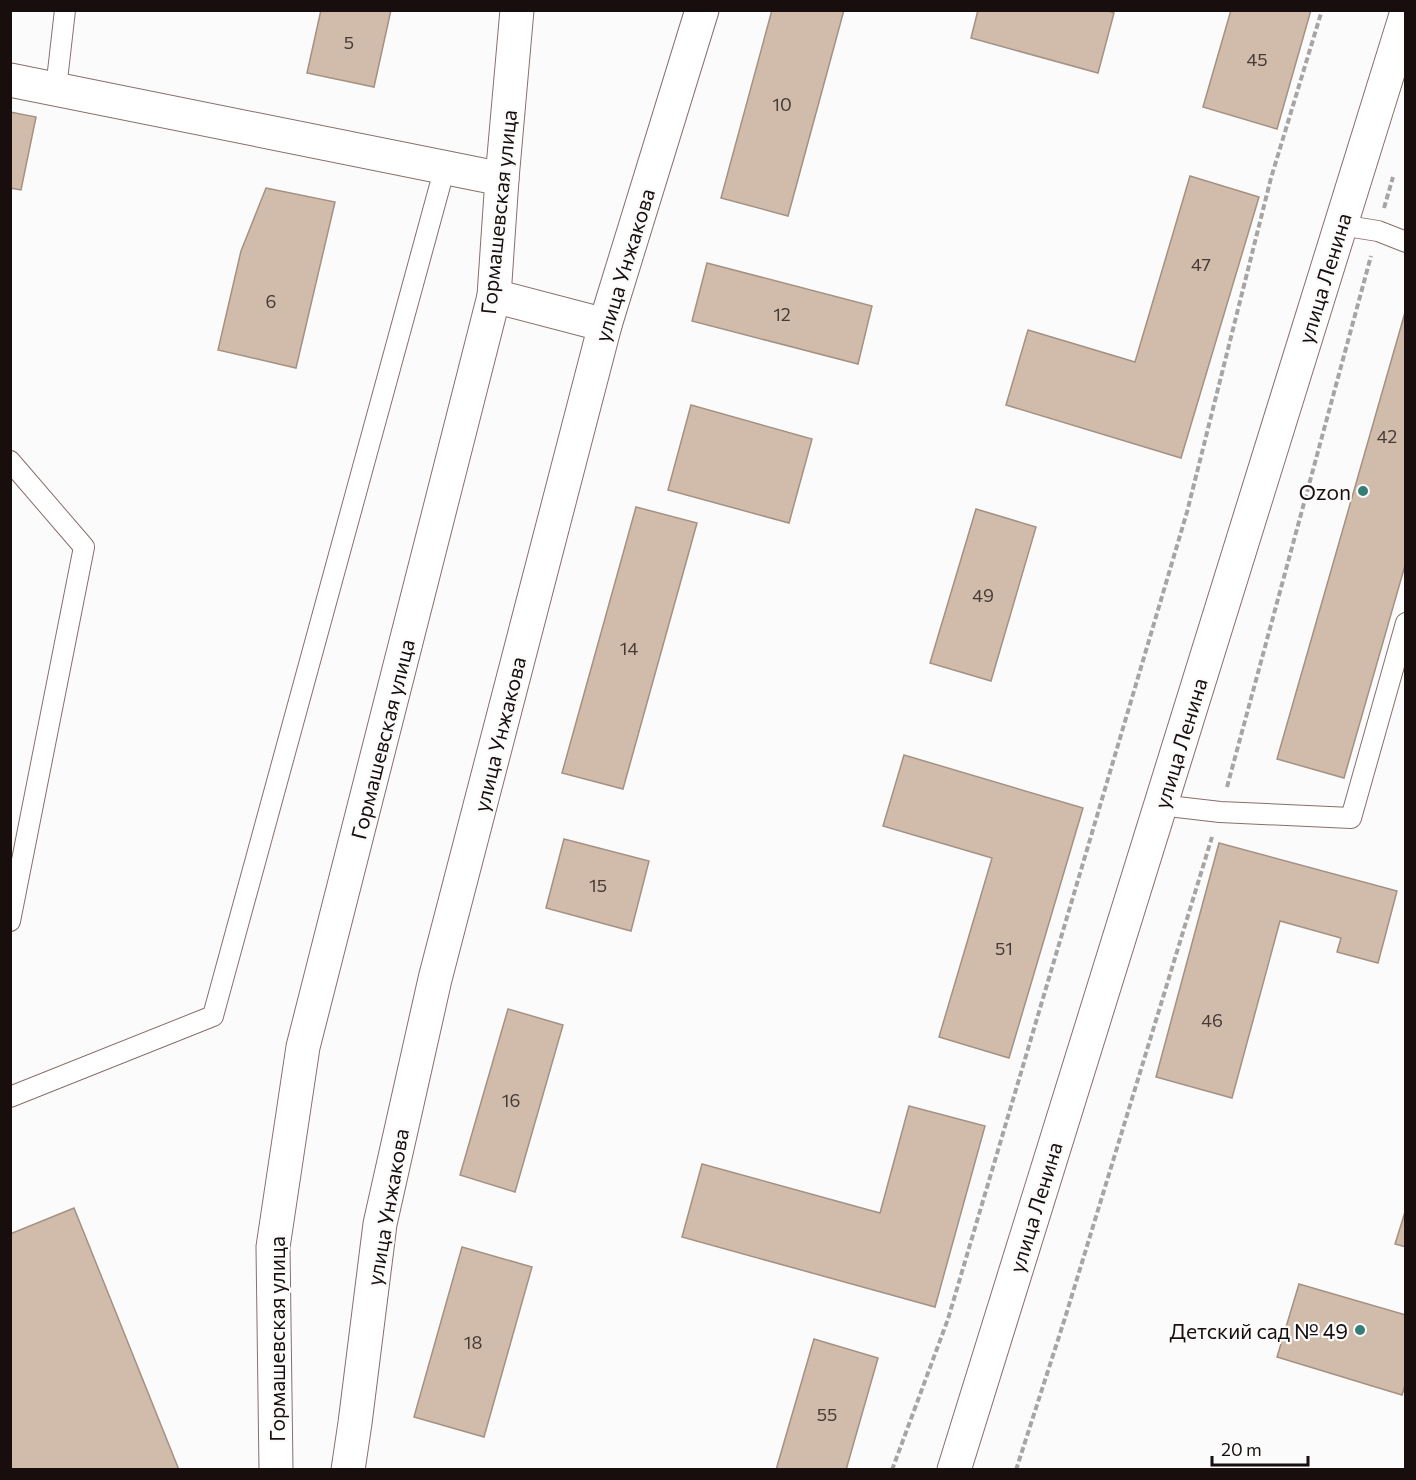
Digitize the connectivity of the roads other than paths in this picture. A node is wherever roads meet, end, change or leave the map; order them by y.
1 (66, 10) edge
2 (517, 10) edge
3 (702, 10) edge
4 (1406, 15) edge
5 (10, 80) edge
6 (56, 89) junction
7 (445, 167) junction
8 (502, 179) junction
9 (1340, 225) junction
10 (1406, 242) edge
11 (494, 296) junction
12 (605, 325) junction
13 (10, 461) edge
14 (1406, 623) edge
15 (1160, 805) junction
16 (10, 921) edge
17 (10, 1097) edge
18 (276, 1470) edge
19 (348, 1470) edge
20 (954, 1470) edge

1 - 6 lane
2 - 8 street, Гормашевская улица
3 - 12 street, улица Унжакова
4 - 9 street, улица Ленина
5 - 6 street
6 - 7 street
7 - 8 street
7 - 17 lane
8 - 11 street, Гормашевская улица
9 - 10 lane
9 - 15 street, улица Ленина
11 - 12 street
11 - 18 street, Гормашевская улица
12 - 19 street, улица Унжакова
13 - 16 lane
14 - 15 lane
15 - 20 street, улица Ленина

